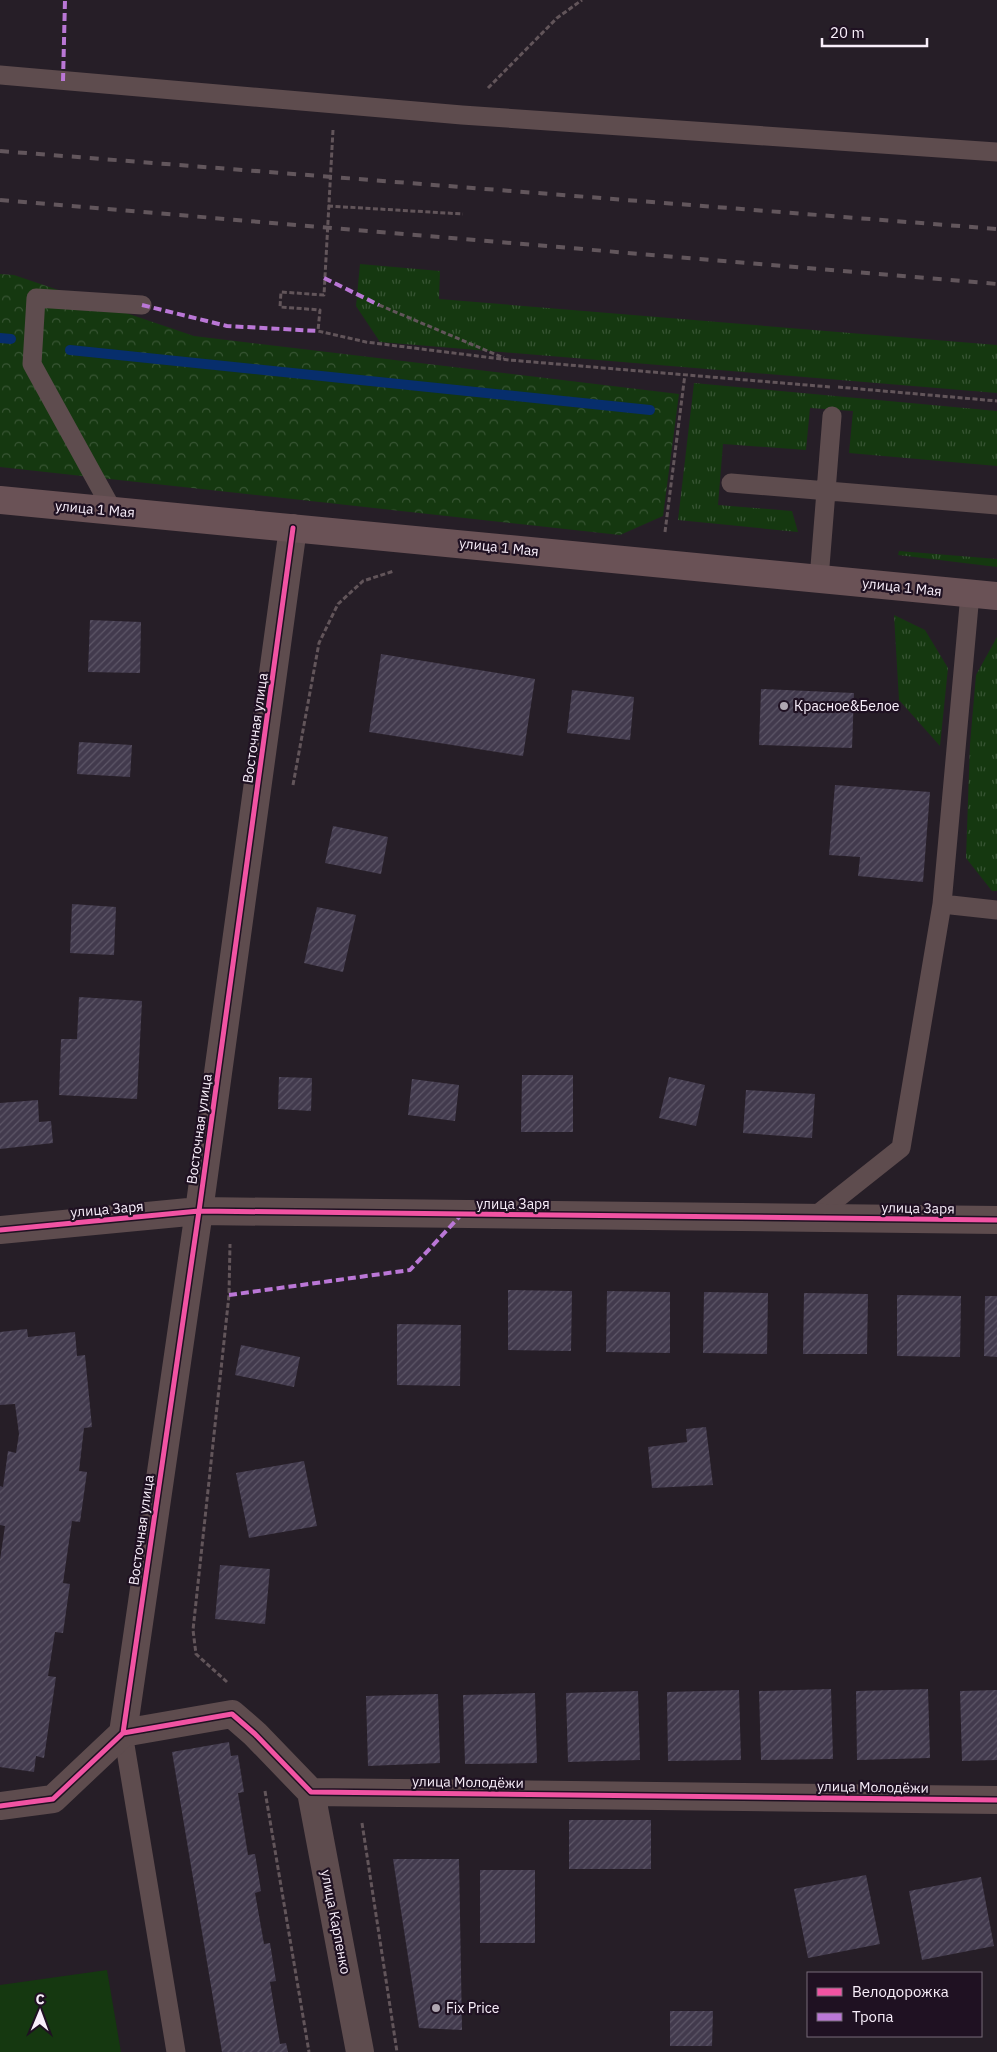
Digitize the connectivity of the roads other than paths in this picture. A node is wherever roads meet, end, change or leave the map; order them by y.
1 (0, 75) edge
2 (997, 152) edge
3 (142, 305) dead end
4 (832, 416) dead end
5 (731, 483) dead end
6 (826, 491) junction
7 (0, 500) edge
8 (997, 505) edge
9 (113, 511) junction
10 (293, 528) junction
11 (819, 579) junction
12 (970, 594) junction
13 (997, 596) edge
14 (942, 904) junction
15 (997, 910) edge
16 (199, 1211) junction
17 (814, 1217) junction
18 (997, 1220) edge
19 (0, 1230) edge
20 (123, 1733) junction
21 (311, 1792) junction
22 (997, 1800) edge
23 (0, 1806) edge
24 (176, 2052) edge
25 (360, 2052) edge

1 - 2 lane
3 - 9 lane
4 - 6 lane
5 - 6 lane
6 - 8 lane
6 - 11 lane
7 - 9 main road, улица 1 Мая
9 - 10 main road, улица 1 Мая
10 - 11 main road, улица 1 Мая
10 - 16 street, Восточная улица
11 - 12 main road, улица 1 Мая
12 - 13 main road, улица 1 Мая
12 - 14 lane
14 - 15 lane
14 - 17 lane
16 - 17 street, улица Заря
16 - 19 street, улица Заря
16 - 20 street, Восточная улица
17 - 18 street, улица Заря
20 - 21 street
20 - 23 street
20 - 24 lane
21 - 22 street, улица Молодёжи
21 - 25 street, улица Карпенко

